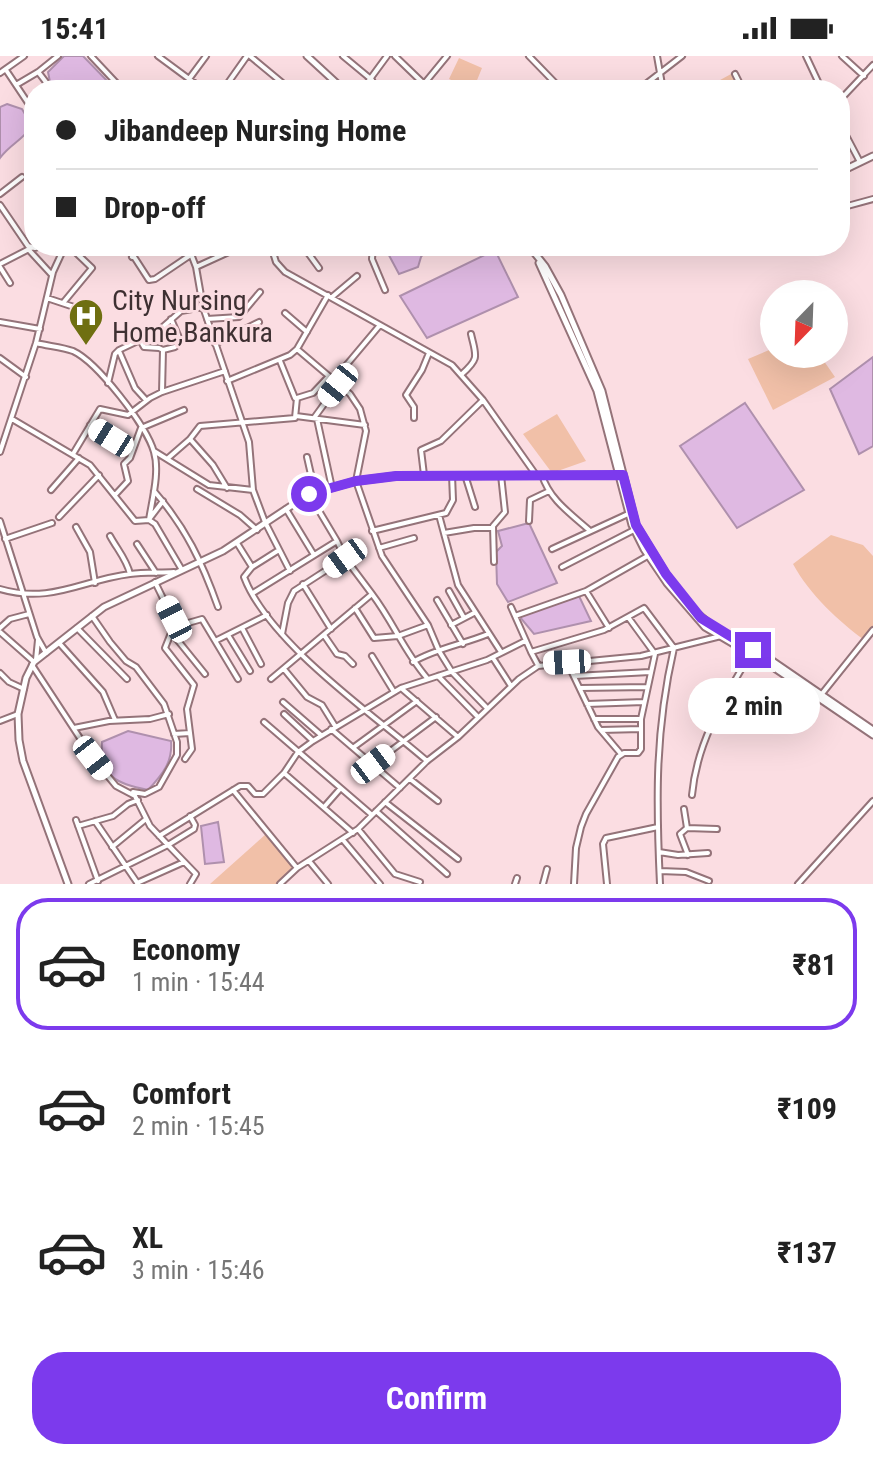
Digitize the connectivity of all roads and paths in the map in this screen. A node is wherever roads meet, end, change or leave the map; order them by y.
1 (24, 56) edge
2 (58, 56) edge
3 (91, 56) edge
4 (158, 56) edge
5 (206, 56) edge
6 (248, 56) edge
7 (307, 56) edge
8 (343, 56) edge
9 (387, 56) edge
10 (395, 56) edge
11 (447, 56) edge
12 (529, 56) edge
13 (657, 56) edge
14 (682, 56) edge
15 (806, 56) edge
16 (842, 56) edge
17 (873, 65) edge
18 (6, 70) junction
19 (38, 72) junction
20 (0, 73) edge
21 (735, 74) dead end
22 (660, 75) junction
23 (864, 76) junction
24 (189, 79) joint
25 (24, 80) edge
26 (24, 80) edge
27 (44, 80) edge
28 (114, 80) edge
29 (230, 80) edge
30 (278, 80) edge
31 (333, 80) edge
32 (372, 80) joint
33 (420, 80) edge
34 (427, 80) edge
35 (552, 80) edge
36 (653, 80) edge
37 (661, 80) edge
38 (738, 80) edge
39 (817, 80) edge
40 (16, 85) junction
41 (850, 90) edge
42 (24, 97) edge
43 (850, 143) edge
44 (873, 156) edge
45 (860, 162) junction
46 (850, 167) edge
47 (22, 177) dead end
48 (0, 194) edge
49 (873, 199) edge
50 (0, 205) edge
51 (850, 205) edge
52 (24, 240) edge
53 (24, 252) edge
54 (36, 256) edge
55 (62, 256) edge
56 (78, 256) edge
57 (189, 256) edge
58 (193, 256) edge
59 (220, 256) edge
60 (275, 256) edge
61 (310, 256) edge
62 (372, 256) edge
63 (536, 256) edge
64 (132, 257) edge
65 (0, 265) edge
66 (196, 267) junction
67 (319, 268) dead end
68 (52, 275) junction
69 (357, 276) dead end
70 (10, 283) dead end
71 (385, 290) dead end
72 (260, 292) dead end
73 (330, 296) junction
74 (47, 298) junction
75 (63, 303) junction
76 (203, 307) junction
77 (285, 313) dead end
78 (89, 319) dead end
79 (171, 319) junction
80 (207, 319) junction
81 (0, 322) edge
82 (259, 322) dead end
83 (381, 324) junction
84 (40, 329) junction
85 (307, 332) junction
86 (471, 334) dead end
87 (140, 340) junction
88 (36, 343) junction
89 (215, 344) junction
90 (297, 349) junction
91 (119, 350) junction
92 (163, 350) junction
93 (429, 353) junction
94 (0, 358) edge
95 (280, 361) junction
96 (225, 371) junction
97 (462, 374) junction
98 (26, 377) junction
99 (227, 381) junction
100 (333, 381) junction
101 (108, 383) junction
102 (162, 392) junction
103 (146, 400) junction
104 (483, 400) junction
105 (296, 401) junction
106 (184, 410) dead end
107 (132, 414) junction
108 (296, 416) junction
109 (414, 418) dead end
110 (12, 419) junction
111 (315, 419) junction
112 (243, 422) junction
113 (89, 425) junction
114 (365, 425) junction
115 (141, 428) junction
116 (190, 439) junction
117 (0, 449) edge
118 (154, 451) junction
119 (132, 452) junction
120 (73, 454) junction
121 (307, 457) dead end
122 (79, 458) junction
123 (167, 459) junction
124 (99, 475) junction
125 (424, 475) junction
126 (452, 475) junction
127 (465, 475) junction
128 (501, 475) junction
129 (539, 475) junction
130 (620, 475) junction
131 (356, 481) junction
132 (227, 488) junction
133 (332, 488) junction
134 (197, 489) dead end
135 (51, 490) dead end
136 (153, 490) junction
137 (253, 490) junction
138 (549, 491) junction
139 (312, 493) junction
140 (115, 495) junction
141 (163, 501) junction
142 (475, 507) dead end
143 (286, 508) junction
144 (628, 514) junction
145 (439, 515) junction
146 (59, 517) dead end
147 (149, 520) junction
148 (0, 521) edge
149 (529, 521) dead end
150 (265, 522) junction
151 (52, 523) dead end
152 (76, 527) dead end
153 (493, 528) junction
154 (257, 530) junction
155 (589, 530) junction
156 (634, 530) junction
157 (372, 531) junction
158 (443, 533) junction
159 (110, 536) dead end
160 (414, 538) dead end
161 (5, 539) junction
162 (337, 541) junction
163 (237, 543) junction
164 (137, 544) dead end
165 (379, 548) junction
166 (552, 549) dead end
167 (279, 550) junction
168 (314, 555) junction
169 (650, 555) junction
170 (345, 558) junction
171 (202, 562) junction
172 (494, 562) dead end
173 (252, 567) junction
174 (562, 567) dead end
175 (182, 570) junction
176 (290, 571) junction
177 (175, 572) junction
178 (156, 573) junction
179 (130, 574) junction
180 (155, 582) junction
181 (95, 583) junction
182 (303, 584) junction
183 (0, 589) edge
184 (449, 591) dead end
185 (586, 591) junction
186 (253, 593) junction
187 (372, 594) junction
188 (24, 595) junction
189 (437, 600) dead end
190 (218, 607) dead end
191 (511, 607) dead end
192 (355, 608) junction
193 (474, 613) junction
194 (30, 614) junction
195 (267, 615) junction
196 (92, 616) junction
197 (515, 616) junction
198 (628, 617) junction
199 (464, 618) junction
200 (428, 625) junction
201 (451, 625) junction
202 (77, 628) junction
203 (242, 628) junction
204 (609, 628) junction
205 (331, 629) junction
206 (0, 630) edge
207 (172, 630) junction
208 (873, 630) edge
209 (282, 634) junction
210 (488, 634) junction
211 (228, 635) junction
212 (324, 635) junction
213 (398, 636) junction
214 (723, 636) junction
215 (38, 640) junction
216 (217, 640) junction
217 (525, 641) junction
218 (60, 644) junction
219 (463, 644) junction
220 (674, 648) junction
221 (439, 651) junction
222 (501, 652) junction
223 (531, 652) junction
224 (46, 653) junction
225 (751, 653) junction
226 (301, 654) junction
227 (655, 654) junction
228 (372, 656) dead end
229 (492, 657) junction
230 (34, 662) junction
231 (413, 662) junction
232 (567, 662) junction
233 (261, 664) dead end
234 (353, 664) dead end
235 (538, 666) junction
236 (284, 669) junction
237 (250, 671) dead end
238 (452, 672) junction
239 (650, 672) junction
240 (0, 673) edge
241 (205, 674) dead end
242 (437, 675) junction
243 (574, 676) junction
244 (427, 678) junction
245 (127, 679) dead end
246 (238, 679) dead end
247 (271, 679) dead end
248 (511, 686) junction
249 (647, 687) junction
250 (401, 688) junction
251 (580, 688) junction
252 (24, 689) junction
253 (394, 692) junction
254 (820, 696) junction
255 (417, 701) junction
256 (283, 702) dead end
257 (644, 702) junction
258 (587, 704) junction
259 (487, 708) junction
260 (365, 709) junction
261 (18, 714) junction
262 (169, 714) junction
263 (284, 714) dead end
264 (436, 717) junction
265 (478, 717) junction
266 (594, 719) junction
267 (641, 719) junction
268 (115, 720) junction
269 (0, 721) edge
270 (264, 722) dead end
271 (385, 726) junction
272 (74, 728) junction
273 (333, 728) junction
274 (641, 729) junction
275 (601, 730) junction
276 (190, 733) junction
277 (873, 733) edge
278 (174, 734) junction
279 (321, 735) junction
280 (458, 737) junction
281 (313, 741) junction
282 (404, 741) junction
283 (354, 747) junction
284 (298, 752) junction
285 (621, 754) junction
286 (185, 759) dead end
287 (427, 761) junction
288 (373, 764) junction
289 (284, 773) junction
290 (410, 779) junction
291 (400, 788) junction
292 (340, 789) junction
293 (233, 790) junction
294 (129, 792) junction
295 (692, 795) dead end
296 (138, 800) junction
297 (438, 801) dead end
298 (873, 801) edge
299 (385, 802) junction
300 (325, 806) junction
301 (684, 809) dead end
302 (374, 813) junction
303 (190, 816) junction
304 (146, 819) junction
305 (95, 821) junction
306 (658, 827) junction
307 (687, 828) junction
308 (717, 829) dead end
309 (356, 831) junction
310 (159, 836) junction
311 (342, 839) junction
312 (168, 845) junction
313 (112, 847) junction
314 (659, 852) junction
315 (708, 853) dead end
316 (688, 855) junction
317 (458, 859) dead end
318 (309, 860) junction
319 (184, 862) junction
320 (125, 866) junction
321 (297, 868) junction
322 (547, 869) dead end
323 (660, 871) junction
324 (447, 874) dead end
325 (101, 881) edge
326 (709, 881) dead end
327 (420, 882) edge
328 (68, 884) edge
329 (89, 884) edge
330 (137, 884) edge
331 (190, 884) edge
332 (280, 884) edge
333 (328, 884) edge
334 (380, 884) edge
335 (543, 884) edge
336 (574, 884) edge
337 (607, 884) edge
338 (660, 884) edge
339 (798, 884) edge

1 - 18 street
2 - 19 street
3 - 28 street
4 - 24 street
5 - 24 street
6 - 29 street
6 - 30 street
7 - 31 street
8 - 32 street
9 - 32 street
10 - 33 street
11 - 34 street
12 - 35 street
13 - 22 street
14 - 22 street
15 - 39 street
16 - 23 street
17 - 23 street
18 - 20 street
18 - 40 street
19 - 25 street
19 - 27 street
21 - 38 street
22 - 36 street
22 - 37 street
23 - 41 street
26 - 40 street
40 - 42 street
43 - 45 street
44 - 45 street
45 - 46 street
47 - 48 street
49 - 51 street
50 - 52 street
53 - 65 street
54 - 68 street
55 - 68 street
56 - 75 street
57 - 64 street
58 - 66 street
59 - 66 street
60 - 73 street
61 - 67 street
62 - 71 street
63 - 130 street
65 - 70 street
66 - 76 street
68 - 74 street
69 - 73 street
72 - 80 street
73 - 83 street
73 - 85 street
74 - 75 street
74 - 84 street
75 - 78 street
76 - 79 street
76 - 80 street
77 - 85 street
79 - 87 street
79 - 92 street
80 - 89 street
81 - 84 street
82 - 89 street
83 - 93 street
83 - 100 street
84 - 88 street
85 - 90 street
86 - 97 street
87 - 91 street
87 - 92 street
88 - 98 street
88 - 101 street
89 - 96 street
90 - 95 street
90 - 100 street
91 - 101 street
91 - 103 street
92 - 102 street
93 - 97 street
93 - 109 street
94 - 98 street
95 - 99 street
95 - 105 street
96 - 99 street
96 - 102 street
97 - 104 street
98 - 110 street
99 - 112 street
100 - 105 street
100 - 111 street
100 - 114 street
101 - 107 street
102 - 103 street
103 - 107 street
104 - 125 street
104 - 129 street
105 - 108 street
106 - 115 street
107 - 113 street
107 - 115 street
108 - 111 street
108 - 112 street
110 - 117 street
110 - 120 street
111 - 114 street
111 - 133 street
112 - 116 street
112 - 137 street
113 - 119 street
113 - 120 street
114 - 131 street
115 - 118 street
115 - 119 street
116 - 123 street
116 - 132 street
118 - 123 street
118 - 136 street
119 - 140 street
120 - 122 street
121 - 139 street
122 - 124 street
122 - 135 street
123 - 132 street
124 - 140 street
124 - 146 street
125 - 126 street
125 - 131 street
126 - 127 street
126 - 145 street
127 - 128 street
127 - 142 street
128 - 129 street
128 - 153 street
129 - 130 street
129 - 138 street
130 - 144 street
130 - 169 street
131 - 133 street
131 - 157 street
132 - 137 street
133 - 139 street
134 - 154 street
136 - 141 street
136 - 147 street
137 - 150 street
138 - 149 street
138 - 155 street
139 - 143 street
139 - 162 street
140 - 147 street
141 - 147 street
141 - 171 street
143 - 150 street
143 - 168 street
144 - 155 street
144 - 156 street
145 - 157 street
145 - 158 street
147 - 175 street
148 - 161 street
150 - 154 street
150 - 167 street
151 - 161 street
152 - 181 street
153 - 158 street
153 - 172 street
154 - 163 street
155 - 166 street
156 - 169 street
156 - 174 street
157 - 165 street
158 - 193 street
159 - 179 street
160 - 165 street
161 - 188 street
162 - 168 street
162 - 170 street
163 - 171 street
163 - 173 street
164 - 178 street
165 - 200 street
167 - 173 street
167 - 176 street
168 - 176 street
169 - 185 street
169 - 214 street
170 - 182 street
170 - 187 street
171 - 175 street
171 - 190 street
173 - 186 street
175 - 177 street
176 - 186 street
177 - 178 street
177 - 180 street
178 - 179 street
179 - 181 street
180 - 196 street
180 - 207 street
181 - 188 street
182 - 205 street
182 - 209 street
183 - 188 street
184 - 199 street
185 - 197 street
185 - 204 street
186 - 195 street
187 - 192 street
187 - 213 street
188 - 194 street
189 - 201 street
191 - 197 street
192 - 205 street
192 - 213 street
193 - 199 street
193 - 210 street
194 - 206 street
194 - 215 street
195 - 203 street
195 - 209 street
196 - 202 street
196 - 262 street
197 - 217 street
198 - 204 street
198 - 220 street
198 - 227 street
199 - 201 street
200 - 213 street
200 - 221 street
201 - 219 street
202 - 218 street
202 - 245 street
203 - 211 street
203 - 233 street
204 - 223 street
205 - 212 street
206 - 230 street
207 - 216 street
207 - 241 street
207 - 276 street
208 - 254 street
209 - 226 street
210 - 219 street
210 - 222 street
211 - 216 street
211 - 237 street
212 - 226 street
212 - 234 street
213 - 231 street
214 - 220 street
214 - 225 street
214 - 254 street
215 - 224 street
215 - 230 street
216 - 246 street
217 - 222 street
217 - 223 street
218 - 224 street
218 - 268 street
219 - 221 street
220 - 227 street
220 - 306 street
221 - 231 street
221 - 238 street
222 - 229 street
223 - 235 street
224 - 230 street
225 - 254 street
225 - 295 street
226 - 236 street
226 - 260 street
227 - 232 street
227 - 239 street
228 - 253 street
229 - 238 street
229 - 248 street
230 - 252 street
230 - 272 street
231 - 244 street
232 - 235 street
232 - 243 street
235 - 248 street
236 - 247 street
236 - 273 street
238 - 242 street
238 - 259 street
239 - 243 street
239 - 249 street
240 - 252 street
242 - 244 street
242 - 265 street
243 - 251 street
244 - 250 street
248 - 259 street
249 - 251 street
249 - 257 street
250 - 253 street
250 - 255 street
251 - 258 street
252 - 261 street
253 - 260 street
254 - 277 street
255 - 264 street
255 - 271 street
256 - 279 street
257 - 258 street
257 - 267 street
258 - 266 street
259 - 265 street
260 - 271 street
260 - 273 street
261 - 269 street
261 - 328 street
262 - 268 street
262 - 278 street
263 - 281 street
264 - 280 street
264 - 282 street
265 - 280 street
266 - 267 street
266 - 275 street
267 - 274 street
268 - 272 street
270 - 284 street
271 - 282 street
271 - 283 street
272 - 294 street
273 - 279 street
273 - 283 street
274 - 275 street
274 - 285 street
275 - 285 street
276 - 278 street
276 - 286 street
278 - 294 street
279 - 281 street
280 - 287 street
281 - 284 street
282 - 287 street
282 - 288 street
283 - 288 street
284 - 289 street
284 - 292 street
285 - 336 street
287 - 290 street
288 - 291 street
289 - 293 street
289 - 300 street
290 - 291 street
290 - 297 street
291 - 299 street
292 - 300 street
292 - 302 street
293 - 303 street
293 - 321 street
294 - 296 street
296 - 304 street
296 - 305 street
298 - 339 street
299 - 302 street
299 - 317 street
300 - 309 street
301 - 307 street
302 - 309 street
302 - 324 street
303 - 310 street
303 - 312 street
304 - 310 street
304 - 313 street
305 - 313 street
305 - 325 street
306 - 314 street
306 - 337 street
307 - 308 street
307 - 316 street
309 - 311 street
309 - 327 street
310 - 312 street
311 - 318 street
311 - 334 street
312 - 319 street
312 - 320 street
313 - 320 street
314 - 316 street
314 - 323 street
315 - 316 street
318 - 321 street
318 - 333 street
319 - 330 street
319 - 331 street
320 - 325 street
320 - 330 street
321 - 332 street
322 - 335 street
323 - 326 street
323 - 338 street
325 - 329 street

